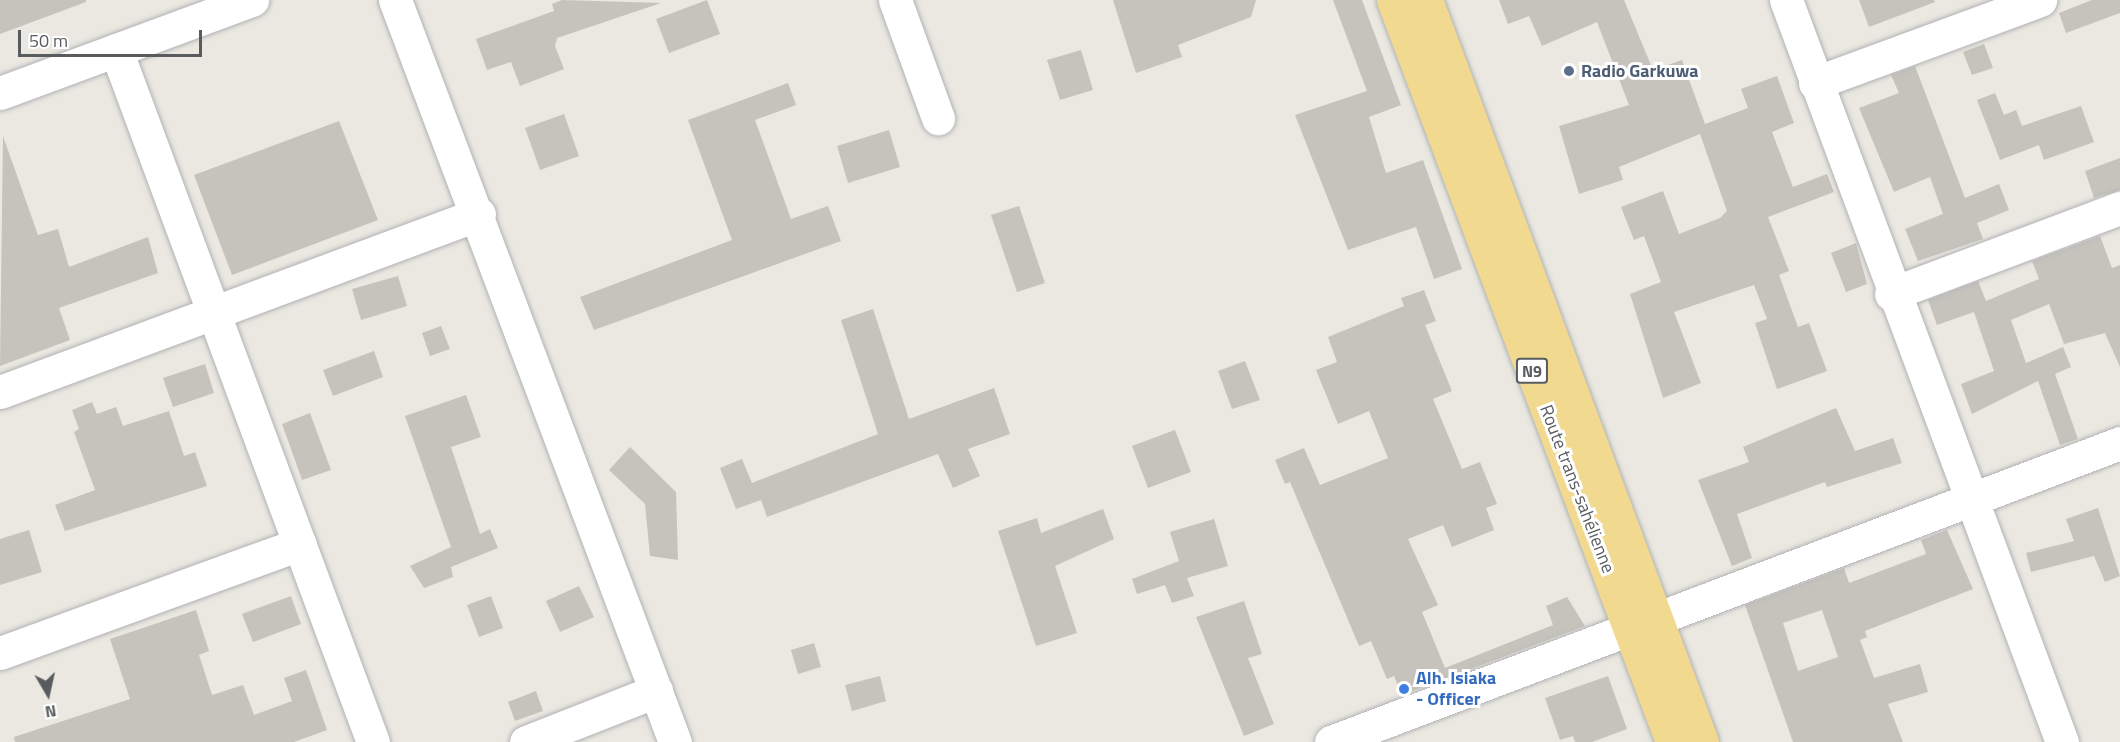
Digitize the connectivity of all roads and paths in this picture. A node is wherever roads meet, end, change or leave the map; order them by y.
1 (252, 0) edge
2 (395, 0) edge
3 (895, 0) edge
4 (1393, 0) edge
5 (1426, 0) edge
6 (1786, 0) edge
7 (2040, 0) edge
8 (116, 50) junction
9 (1815, 83) junction
10 (0, 93) edge
11 (938, 118) dead end
12 (2120, 208) edge
13 (479, 214) junction
14 (1892, 294) junction
15 (215, 312) junction
16 (0, 392) edge
17 (2120, 443) edge
18 (1969, 499) junction
19 (300, 544) junction
20 (1643, 623) junction
21 (0, 653) edge
22 (656, 691) junction
23 (373, 742) edge
24 (526, 742) edge
25 (675, 742) edge
26 (1331, 742) edge
27 (1672, 742) edge
28 (1702, 742) edge
29 (2062, 742) edge

1 - 8 street
2 - 13 street
3 - 11 street
4 - 20 highway, Route trans-sahélienne / N9
5 - 20 highway, Route trans-sahélienne / N9
6 - 9 street
7 - 9 street
8 - 10 street
8 - 15 street
9 - 14 street
12 - 14 street
13 - 15 street
13 - 22 street
14 - 18 street
15 - 16 street
15 - 19 street
17 - 18 street
18 - 20 street
18 - 29 street
19 - 21 street
19 - 23 street
20 - 26 street
20 - 27 highway, Route trans-sahélienne / N9
20 - 28 highway, Route trans-sahélienne / N9
22 - 24 street
22 - 25 street

